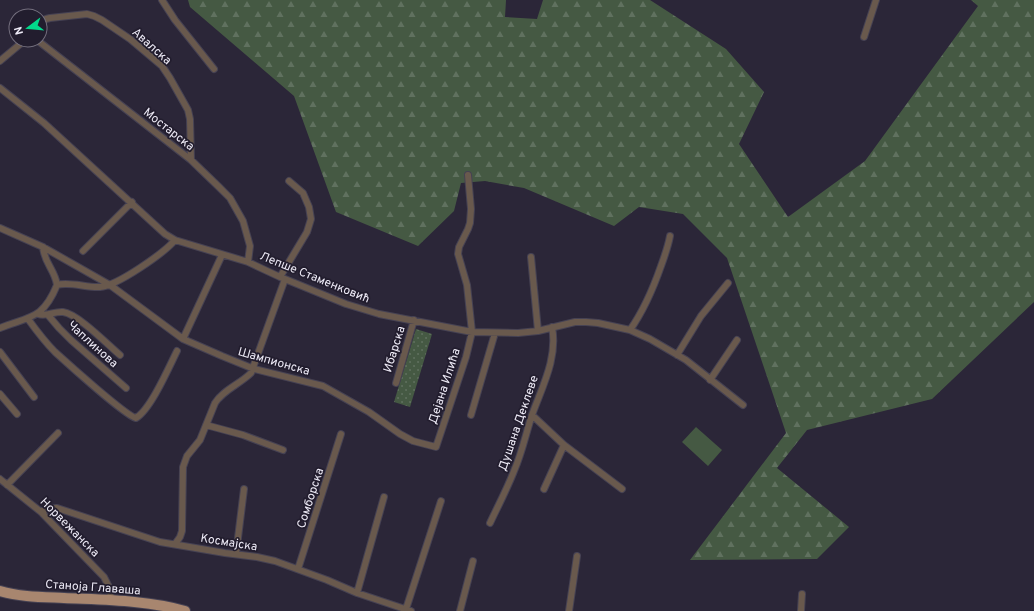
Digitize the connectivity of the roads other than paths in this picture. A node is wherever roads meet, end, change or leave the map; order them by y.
1 (162, 0) edge
2 (876, 0) edge
3 (48, 18) edge
4 (864, 37) dead end
5 (15, 48) edge
6 (46, 48) edge
7 (0, 60) edge
8 (214, 69) dead end
9 (0, 88) edge
10 (191, 160) junction
11 (468, 175) dead end
12 (289, 182) dead end
13 (132, 202) junction
14 (0, 228) edge
15 (670, 236) dead end
16 (175, 240) junction
17 (43, 247) junction
18 (83, 251) dead end
19 (222, 255) junction
20 (531, 257) dead end
21 (248, 262) junction
22 (282, 278) junction
23 (728, 283) dead end
24 (57, 285) junction
25 (110, 286) junction
26 (38, 314) junction
27 (48, 314) junction
28 (28, 319) junction
29 (414, 320) junction
30 (552, 327) junction
31 (0, 328) edge
32 (630, 330) junction
33 (538, 331) junction
34 (472, 332) junction
35 (496, 333) junction
36 (183, 339) junction
37 (737, 340) dead end
38 (177, 351) dead end
39 (0, 352) edge
40 (120, 355) dead end
41 (677, 355) junction
42 (254, 369) junction
43 (710, 380) junction
44 (396, 383) dead end
45 (126, 388) dead end
46 (0, 394) edge
47 (34, 397) dead end
48 (743, 406) dead end
49 (17, 414) dead end
50 (471, 415) dead end
51 (532, 416) junction
52 (206, 425) junction
53 (58, 433) dead end
54 (341, 434) dead end
55 (564, 445) junction
56 (436, 447) joint
57 (283, 450) dead end
58 (0, 479) edge
59 (7, 485) junction
60 (244, 489) dead end
61 (544, 489) dead end
62 (622, 489) dead end
63 (384, 497) dead end
64 (441, 502) dead end
65 (41, 512) junction
66 (490, 523) dead end
67 (175, 544) junction
68 (236, 554) junction
69 (577, 556) dead end
70 (473, 561) dead end
71 (298, 569) junction
72 (0, 591) edge
73 (357, 593) junction
74 (802, 594) dead end
75 (111, 600) junction
76 (409, 610) edge
77 (185, 611) edge
78 (460, 611) edge
79 (569, 611) edge
80 (801, 611) edge

1 - 8 street
2 - 4 street
3 - 10 street, Авалска
5 - 7 street
6 - 10 street, Мостарска
9 - 13 street, Лепше Стаменковић
10 - 21 street, Мостарска
11 - 34 street, Дејана Илића
12 - 22 street
13 - 16 street, Лепше Стаменковић
13 - 18 street
14 - 17 street, Шампионска
15 - 32 street
16 - 19 street, Лепше Стаменковић
16 - 25 street
17 - 24 street
17 - 25 street, Шампионска
19 - 21 street, Лепше Стаменковић
19 - 36 street
20 - 33 street
21 - 22 street, Лепше Стаменковић
22 - 29 street, Лепше Стаменковић
22 - 42 street
23 - 41 street
24 - 25 street
24 - 26 street
25 - 36 street, Шампионска
26 - 27 street
26 - 28 street
27 - 40 street
27 - 45 street, Чаплинова
28 - 31 street
28 - 38 street
29 - 34 street, Лепше Стаменковић
29 - 44 street, Ибарска
30 - 32 street, Лепше Стаменковић
30 - 33 street, Лепше Стаменковић
30 - 51 street, Душана Деклеве
32 - 41 street, Лепше Стаменковић
33 - 35 street, Лепше Стаменковић
34 - 35 street, Лепше Стаменковић
34 - 56 street, Дејана Илића
35 - 50 street
36 - 42 street, Шампионска
37 - 43 street
39 - 47 street
41 - 43 street, Лепше Стаменковић
42 - 52 street
42 - 56 street, Шампионска
43 - 48 street, Лепше Стаменковић
46 - 49 street
51 - 55 street
51 - 66 street, Душана Деклеве
52 - 57 street
52 - 67 street
53 - 59 street
54 - 71 street, Сомборска
55 - 61 street
55 - 62 street
58 - 59 street, Норвежанска
59 - 65 street, Норвежанска
60 - 68 street
63 - 73 street
64 - 76 street
65 - 67 street, Космајска
65 - 75 street, Норвежанска
67 - 68 street, Космајска
68 - 71 street, Космајска
69 - 79 street
70 - 78 street
71 - 73 street, Космајска
72 - 75 main road, Станоја Главаша
73 - 76 street, Космајска
74 - 80 street
75 - 77 main road, Станоја Главаша

